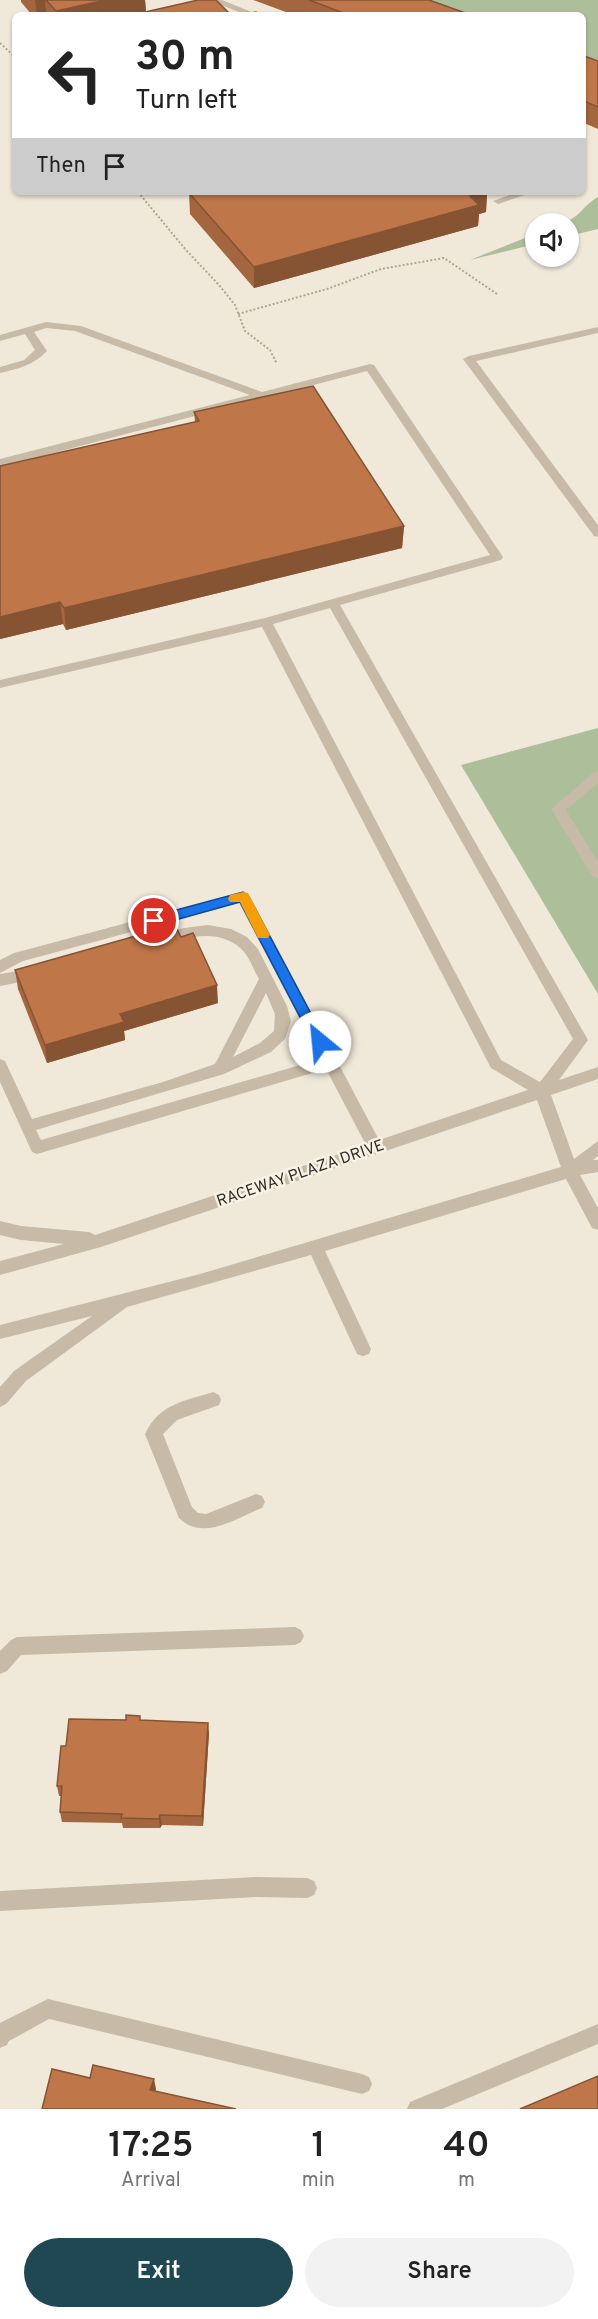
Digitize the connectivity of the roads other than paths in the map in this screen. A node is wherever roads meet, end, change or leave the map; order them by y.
1 (214, 2) edge
2 (245, 12) edge
3 (518, 195) edge
4 (498, 201) dead end
5 (27, 330) junction
6 (598, 330) edge
7 (0, 338) edge
8 (0, 370) edge
9 (261, 395) junction
10 (0, 463) edge
11 (598, 533) edge
12 (333, 603) junction
13 (266, 622) junction
14 (0, 684) edge
15 (598, 776) edge
16 (598, 873) edge
17 (147, 943) edge
18 (0, 967) edge
19 (48, 971) edge
20 (266, 979) junction
21 (0, 981) edge
22 (330, 1062) junction
23 (0, 1065) edge
24 (219, 1070) junction
25 (598, 1073) edge
26 (542, 1091) junction
27 (27, 1126) junction
28 (375, 1147) junction
29 (598, 1147) edge
30 (598, 1166) edge
31 (570, 1171) junction
32 (598, 1223) edge
33 (0, 1228) edge
34 (101, 1240) junction
35 (315, 1246) junction
36 (0, 1268) edge
37 (128, 1300) junction
38 (0, 1332) edge
39 (363, 1349) dead end
40 (0, 1399) edge
41 (213, 1400) dead end
42 (256, 1502) dead end
43 (295, 1636) dead end
44 (0, 1665) edge
45 (307, 1888) dead end
46 (0, 1901) edge
47 (598, 2034) edge
48 (0, 2038) edge
49 (362, 2084) dead end
50 (417, 2109) edge

1 - 2 lane
3 - 4 lane
5 - 7 lane
5 - 8 lane
5 - 9 lane
6 - 11 lane
9 - 10 lane
9 - 12 lane
12 - 13 lane
12 - 26 lane
13 - 14 lane
13 - 26 lane
15 - 16 lane
17 - 20 lane
18 - 22 lane
19 - 21 lane
20 - 24 lane
20 - 24 lane
22 - 27 lane
22 - 28 lane
23 - 27 lane
24 - 27 lane
25 - 26 lane, RACEWAY PLAZA DRIVE
26 - 28 lane, RACEWAY PLAZA DRIVE
26 - 31 lane
28 - 34 lane, RACEWAY PLAZA DRIVE
29 - 31 lane
30 - 31 lane
31 - 32 lane
31 - 35 lane
33 - 34 lane
34 - 36 lane, RACEWAY PLAZA DRIVE
35 - 37 lane
35 - 39 lane
37 - 38 lane
37 - 40 lane
41 - 42 lane
43 - 44 lane
45 - 46 lane
47 - 50 lane
48 - 49 lane

